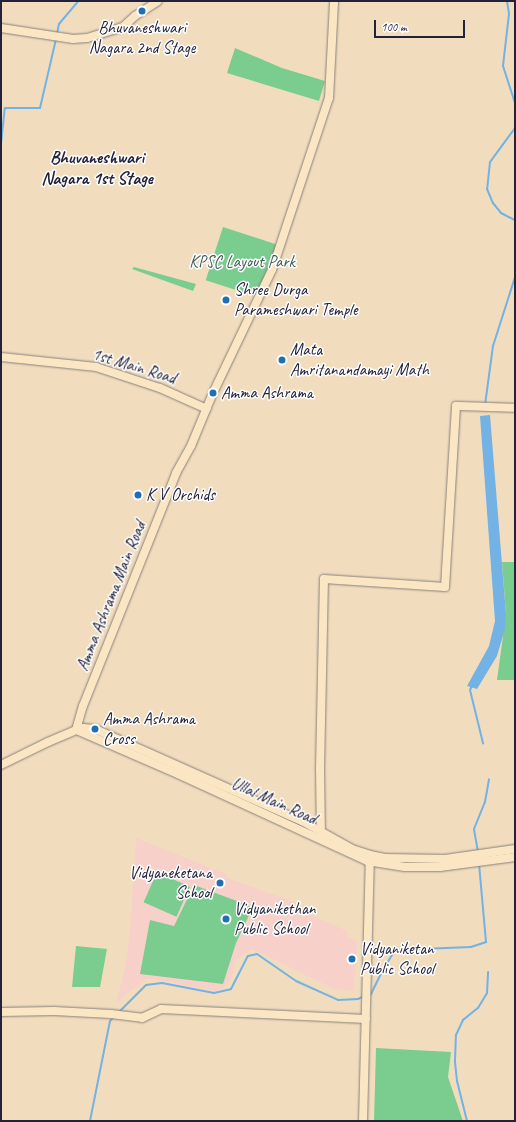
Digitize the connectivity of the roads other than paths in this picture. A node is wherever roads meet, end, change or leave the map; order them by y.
1 (158, 1) edge
2 (334, 1) edge
3 (1, 28) edge
4 (1, 357) edge
5 (515, 408) edge
6 (206, 410) junction
7 (76, 730) junction
8 (1, 765) edge
9 (321, 835) junction
10 (515, 849) edge
11 (515, 857) edge
12 (370, 858) junction
13 (483, 858) junction
14 (1, 1012) edge
15 (366, 1019) junction
16 (363, 1121) edge

1 - 3 street
2 - 6 street, Amma Ashrama Main Road
4 - 6 street, 1st Main Road
5 - 9 street
6 - 7 street, Amma Ashrama Main Road
7 - 8 street, Ullal Main Road
7 - 9 street, Ullal Main Road
9 - 12 street, Ullal Main Road
10 - 13 street
11 - 13 street
12 - 13 street, Ullal Main Road
12 - 15 street
14 - 15 street
15 - 16 street

